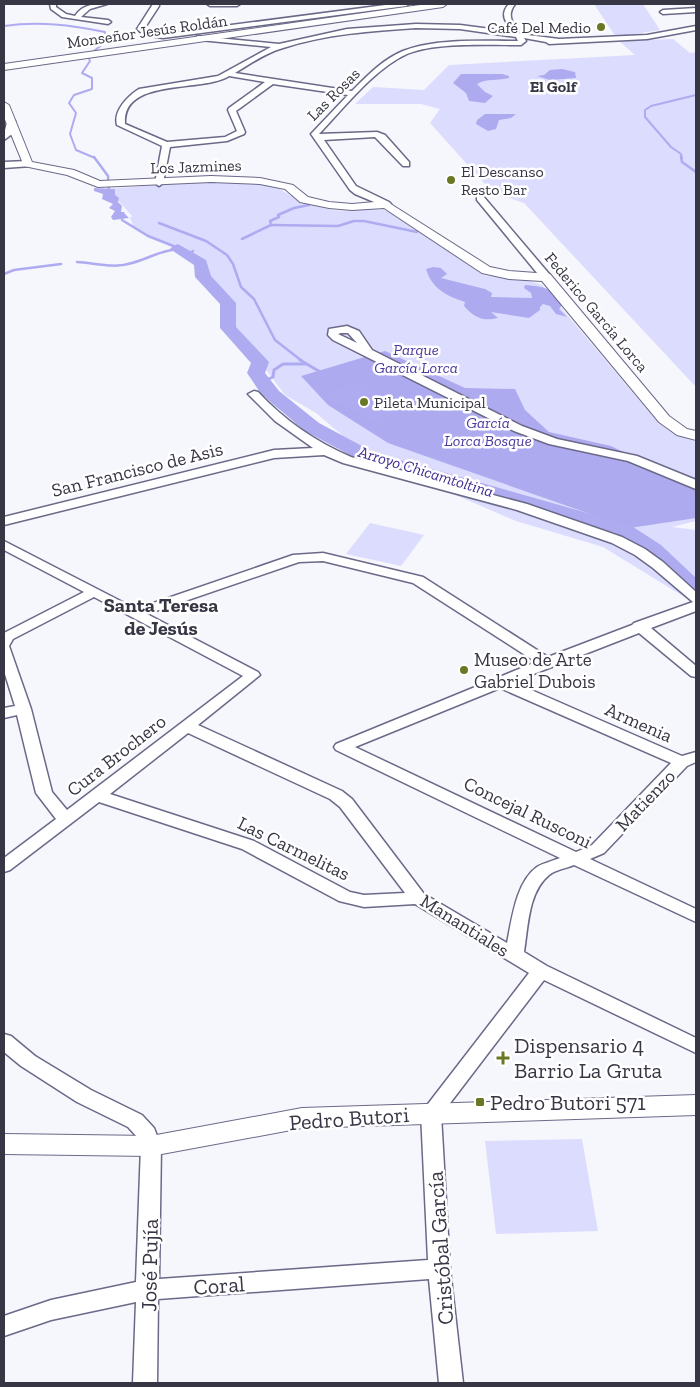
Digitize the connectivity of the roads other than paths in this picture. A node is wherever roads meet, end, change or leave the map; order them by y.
1 (52, 4) edge
2 (104, 4) edge
3 (156, 4) edge
4 (210, 4) edge
5 (238, 4) edge
6 (406, 4) edge
7 (443, 4) edge
8 (512, 4) edge
9 (91, 5) edge
10 (696, 10) edge
11 (663, 12) dead end
12 (77, 19) junction
13 (108, 22) dead end
14 (696, 28) edge
15 (647, 37) junction
16 (200, 38) junction
17 (685, 38) dead end
18 (525, 39) junction
19 (280, 46) junction
20 (4, 66) edge
21 (228, 74) junction
22 (272, 81) junction
23 (354, 94) junction
24 (4, 105) edge
25 (11, 121) junction
26 (4, 138) edge
27 (318, 138) junction
28 (166, 144) junction
29 (28, 164) junction
30 (406, 164) dead end
31 (4, 165) edge
32 (159, 182) junction
33 (480, 198) dead end
34 (386, 204) junction
35 (546, 277) junction
36 (337, 338) dead end
37 (254, 394) dead end
38 (298, 433) junction
39 (696, 436) edge
40 (326, 451) junction
41 (279, 454) junction
42 (696, 485) edge
43 (4, 521) edge
44 (4, 545) edge
45 (94, 592) junction
46 (696, 599) edge
47 (696, 606) edge
48 (137, 613) junction
49 (639, 626) junction
50 (4, 644) edge
51 (4, 649) edge
52 (547, 663) junction
53 (696, 673) edge
54 (499, 682) junction
55 (23, 709) junction
56 (4, 713) edge
57 (186, 726) junction
58 (689, 759) edge
59 (97, 796) junction
60 (65, 819) junction
61 (574, 857) junction
62 (4, 866) edge
63 (418, 898) junction
64 (696, 916) edge
65 (514, 956) junction
66 (541, 971) junction
67 (4, 1041) edge
68 (696, 1046) edge
69 (696, 1105) edge
70 (431, 1113) junction
71 (4, 1144) edge
72 (151, 1146) junction
73 (439, 1269) junction
74 (148, 1290) junction
75 (4, 1326) edge
76 (145, 1383) edge
77 (451, 1383) edge

1 - 12 street
2 - 9 street
3 - 6 street
4 - 5 street
7 - 16 street, Monseñor Jesús Roldán
8 - 18 street
9 - 12 street
10 - 11 street
12 - 13 street
14 - 15 street, Las Rosas
15 - 17 street
15 - 18 street, Las Rosas
16 - 19 street
16 - 20 street, Monseñor Jesús Roldán
18 - 19 street
18 - 23 street, Las Rosas
19 - 21 street
21 - 22 street
21 - 28 street
22 - 23 street
22 - 28 street
23 - 27 street, Las Rosas
24 - 25 street
25 - 26 street
25 - 29 street
27 - 30 street
27 - 34 street, Las Rosas
28 - 32 street
29 - 31 street, Los Jazmines
29 - 32 street, Los Jazmines
32 - 34 street, Los Jazmines
33 - 35 street, Federico García Lorca
34 - 35 street, Las Rosas
35 - 39 street, Federico García Lorca
36 - 42 street
37 - 38 street
38 - 40 street
38 - 41 street, San Francisco de Asis
40 - 41 street, San Francisco de Asis
40 - 46 street, San Francisco de Asis
41 - 43 street, San Francisco de Asis
44 - 45 street
45 - 48 street
45 - 50 street
47 - 49 street
48 - 52 street
48 - 57 street, Cura Brochero
49 - 52 street
49 - 53 street
51 - 55 street
52 - 54 street
54 - 58 street, Armenia
54 - 61 street, Concejal Rusconi
55 - 56 street
55 - 60 street
57 - 59 street, Cura Brochero
57 - 63 street, Manantiales
58 - 61 street, Matienzo
59 - 60 street, Cura Brochero
59 - 63 street, Las Carmelitas
60 - 62 street, Cura Brochero
61 - 64 street, Concejal Rusconi
61 - 65 street, Matienzo
63 - 65 street, Manantiales
65 - 66 street, Manantiales
66 - 68 street, Manantiales
66 - 70 street
67 - 72 street
69 - 70 street, Pedro Butori
70 - 72 street, Pedro Butori
70 - 73 street, Cristóbal García
71 - 72 street, Pedro Butori
72 - 74 street, José Pujía
73 - 74 street, Coral
73 - 77 street, Cristóbal García
74 - 75 street, Coral
74 - 76 street, José Pujía

